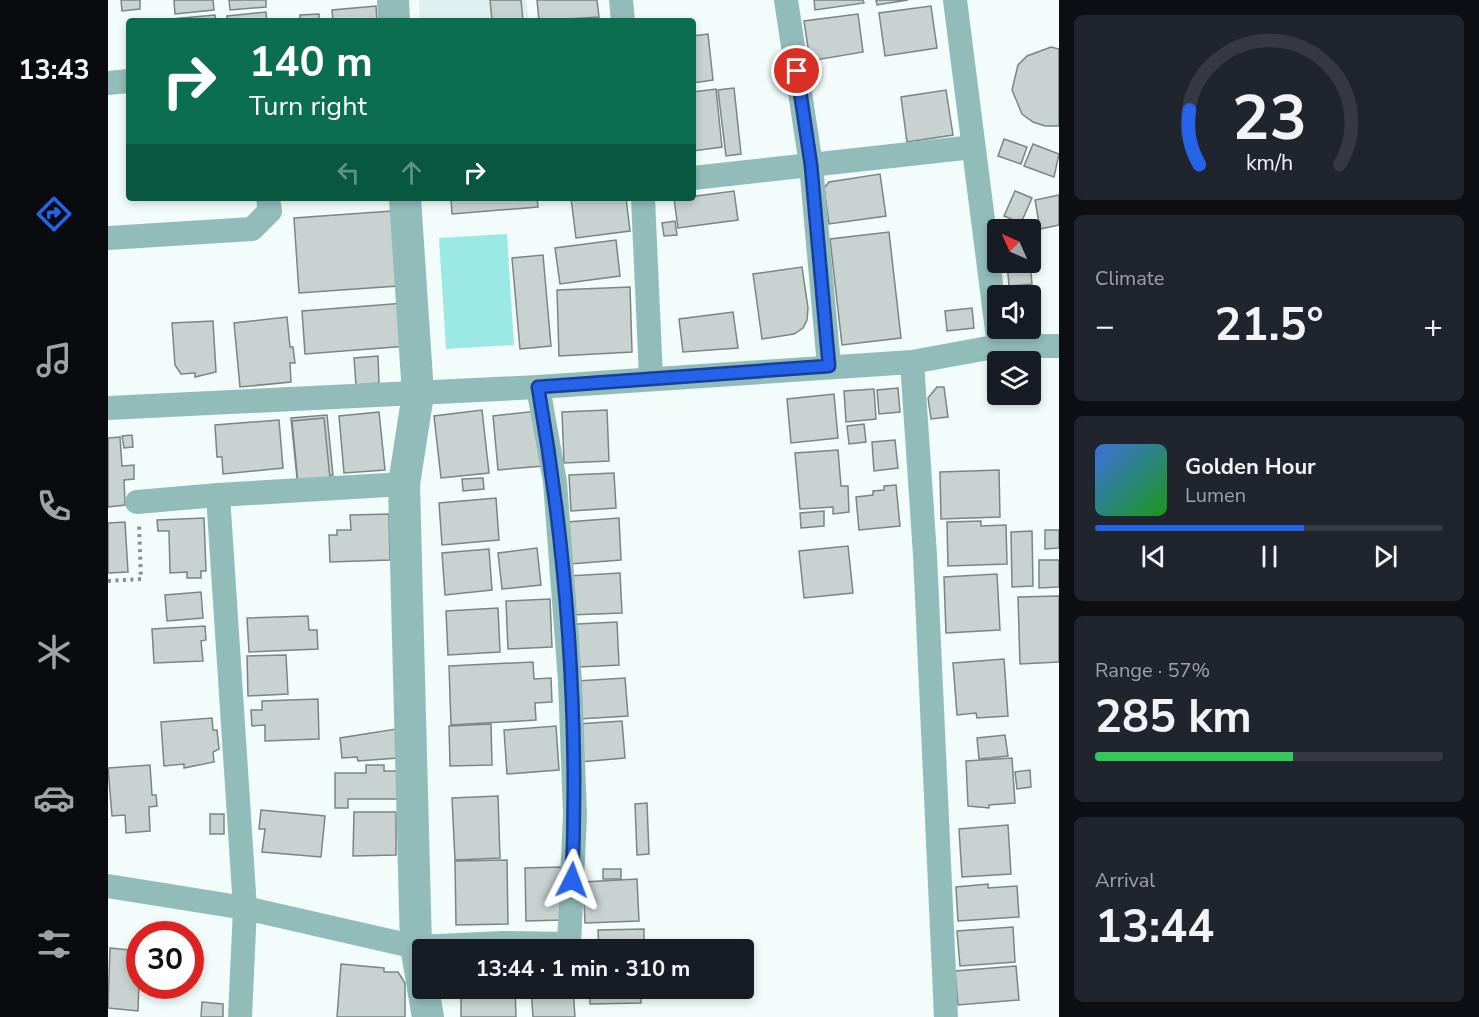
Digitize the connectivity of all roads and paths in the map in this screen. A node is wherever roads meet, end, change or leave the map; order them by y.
1 (393, 0) edge
2 (621, 0) edge
3 (786, 0) edge
4 (955, 0) edge
5 (394, 18) edge
6 (623, 18) edge
7 (126, 81) edge
8 (108, 83) edge
9 (973, 147) junction
10 (811, 165) junction
11 (696, 178) edge
12 (268, 201) edge
13 (405, 201) edge
14 (643, 201) edge
15 (108, 238) edge
16 (999, 346) junction
17 (1059, 346) edge
18 (912, 362) junction
19 (829, 366) junction
20 (651, 378) junction
21 (538, 387) junction
22 (418, 394) junction
23 (108, 408) edge
24 (404, 484) junction
25 (218, 495) junction
26 (137, 502) joint
27 (108, 581) edge
28 (108, 886) edge
29 (245, 908) junction
30 (416, 939) edge
31 (569, 939) edge
32 (412, 946) edge
33 (425, 999) edge
34 (240, 1017) edge
35 (428, 1017) edge
36 (946, 1017) edge

1 - 5 street
2 - 6 street
3 - 10 street
4 - 9 street
7 - 8 street
9 - 10 street
9 - 16 street
10 - 11 street
10 - 19 street
12 - 15 street
13 - 22 street
14 - 20 street
16 - 17 street
16 - 18 street
18 - 19 street
18 - 36 street
19 - 20 street
20 - 21 street
21 - 22 street
21 - 31 street
22 - 23 street
22 - 24 street
24 - 25 street
24 - 30 street
25 - 26 street
25 - 29 street
26 - 27 path
28 - 29 street
29 - 32 street
29 - 34 street
33 - 35 street

